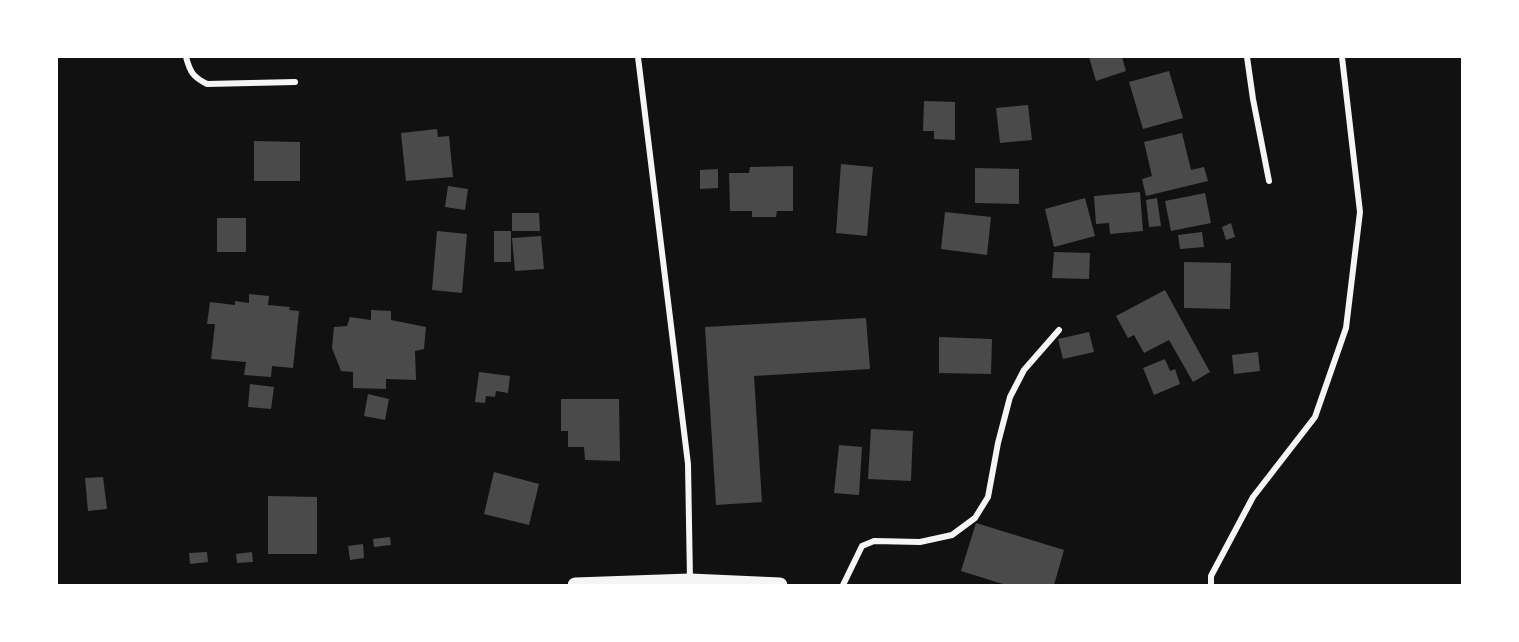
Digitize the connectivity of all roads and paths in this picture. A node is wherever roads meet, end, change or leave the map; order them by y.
1 (186, 57) edge
2 (638, 57) edge
3 (1247, 57) edge
4 (1342, 57) edge
5 (295, 82) dead end
6 (1269, 182) dead end
7 (1059, 330) dead end
8 (690, 581) junction
9 (575, 585) edge
10 (780, 585) edge
11 (843, 585) edge
12 (1211, 585) edge

1 - 5 street
2 - 8 street
3 - 6 street
4 - 12 street
7 - 11 street
8 - 9 main road
8 - 10 main road

